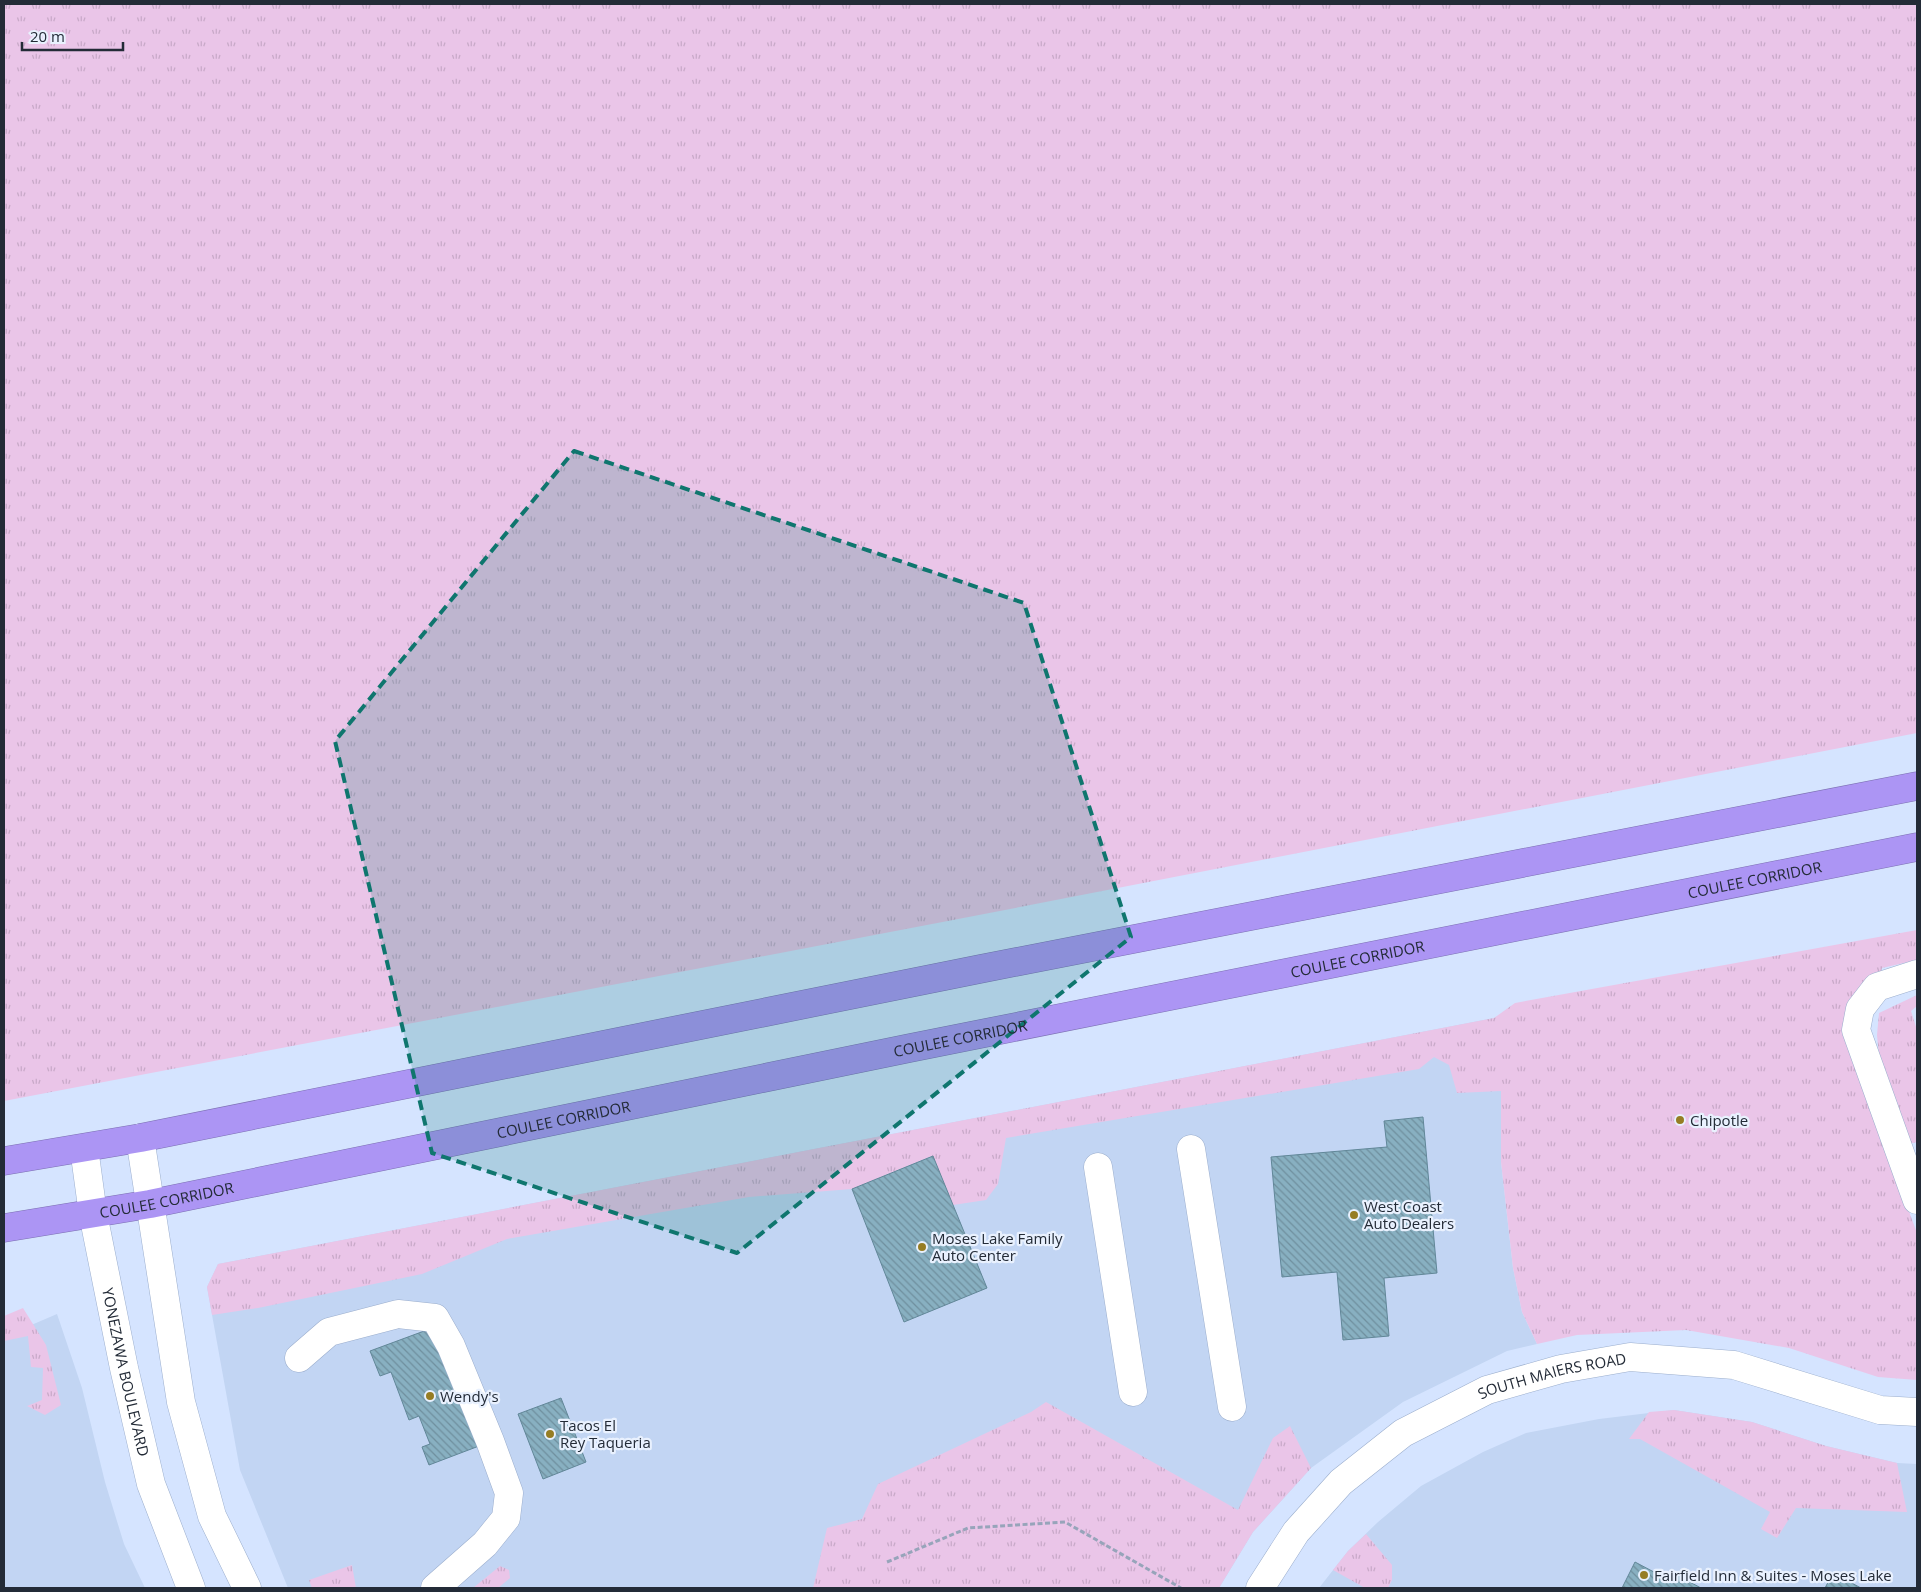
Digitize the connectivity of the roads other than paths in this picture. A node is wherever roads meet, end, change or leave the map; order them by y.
1 (1917, 786) edge
2 (1917, 847) edge
3 (1917, 974) edge
4 (140, 1138) junction
5 (84, 1148) junction
6 (1191, 1149) dead end
7 (4, 1161) edge
8 (1098, 1167) dead end
9 (1917, 1200) edge
10 (150, 1204) junction
11 (93, 1214) junction
12 (4, 1228) edge
13 (300, 1358) dead end
14 (1133, 1392) dead end
15 (1232, 1407) dead end
16 (1917, 1412) edge
17 (191, 1588) edge
18 (247, 1588) edge
19 (435, 1588) edge
20 (1260, 1588) edge

1 - 4 highway
2 - 10 highway, COULEE CORRIDOR
3 - 9 street
4 - 5 highway
4 - 10 street
5 - 7 highway
5 - 11 street, YONEZAWA BOULEVARD
6 - 15 street
8 - 14 street
10 - 11 highway, COULEE CORRIDOR
10 - 18 street
11 - 12 highway, COULEE CORRIDOR
11 - 17 street, YONEZAWA BOULEVARD
13 - 19 street
16 - 20 street, SOUTH MAIERS ROAD

